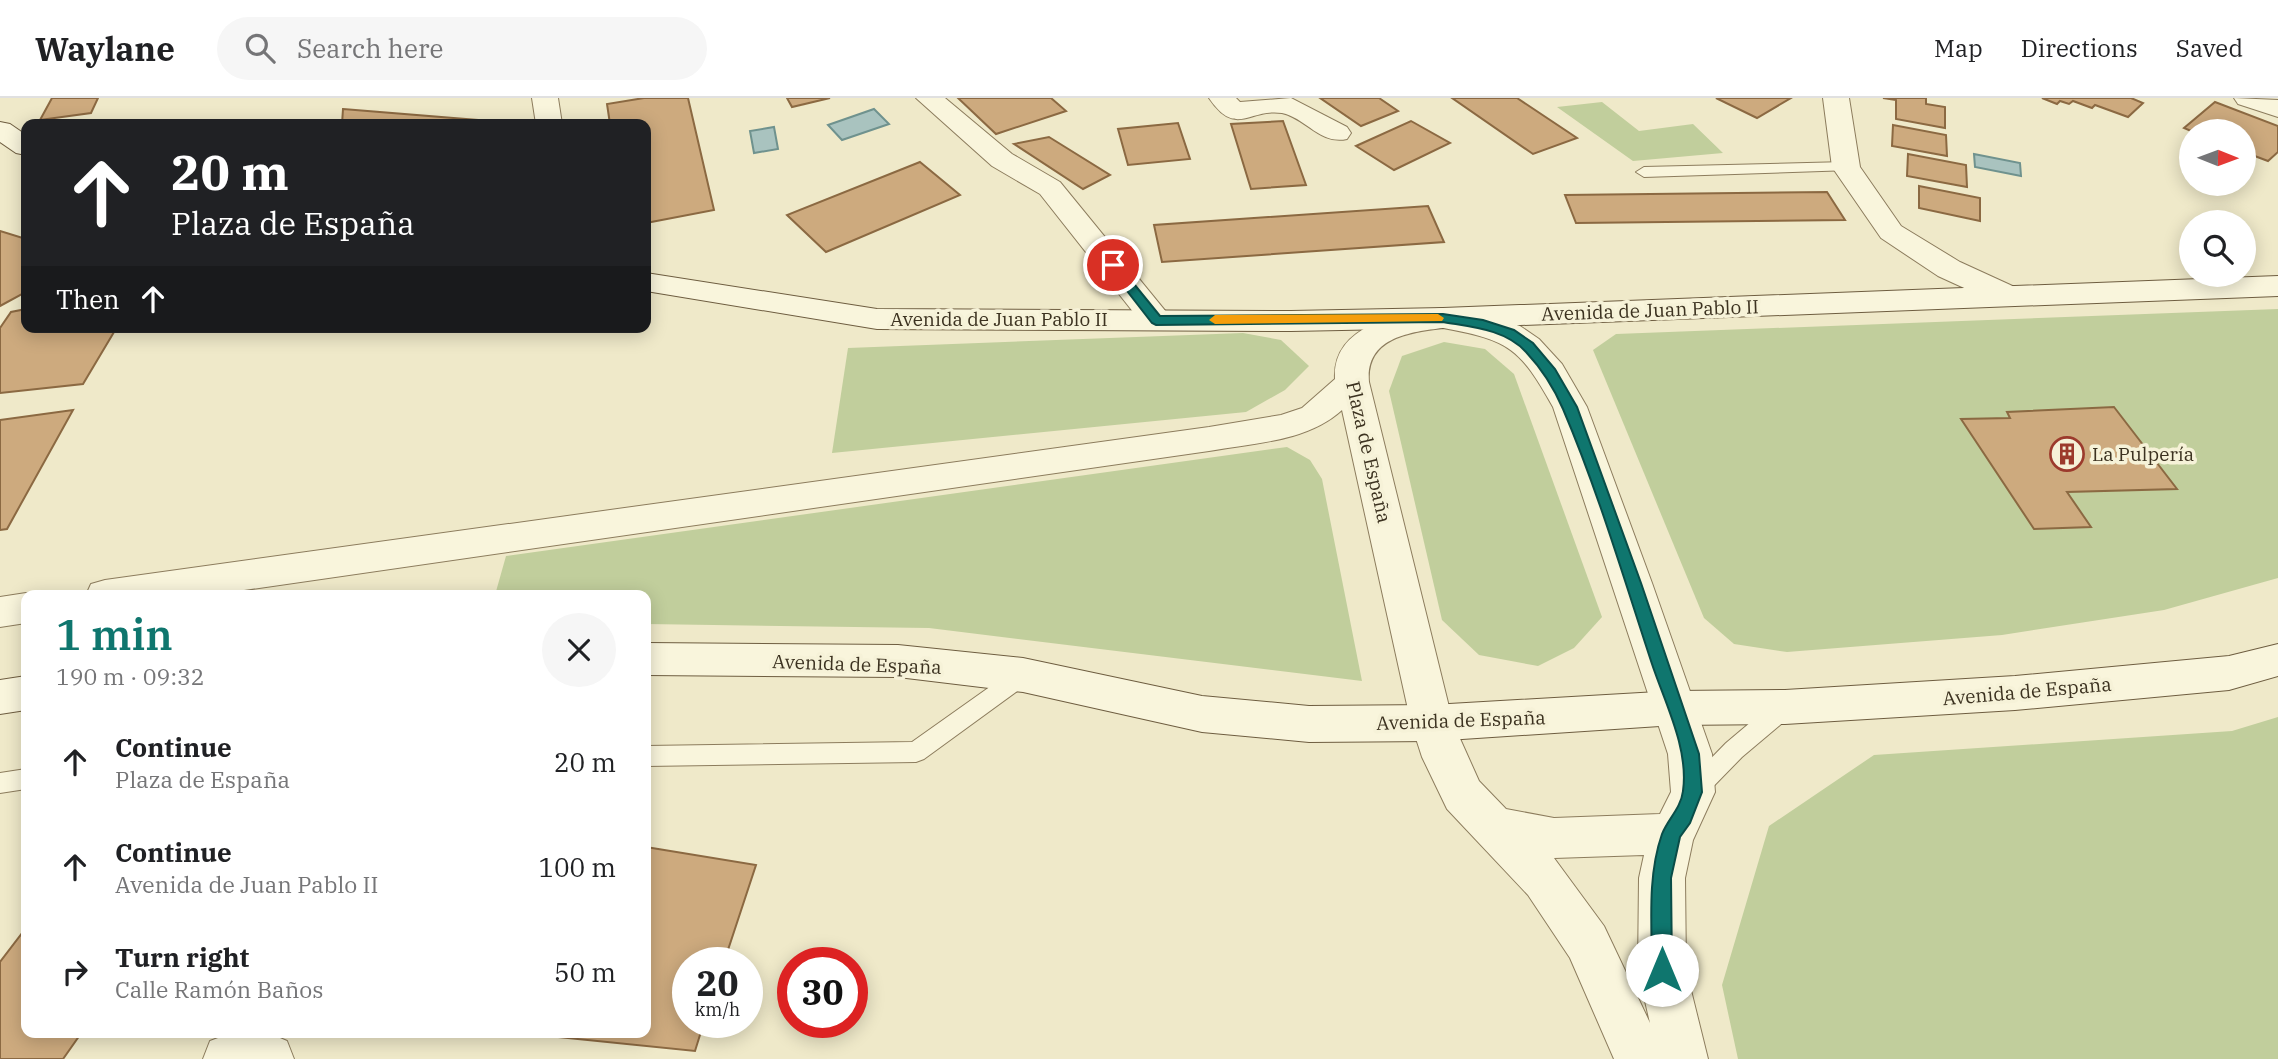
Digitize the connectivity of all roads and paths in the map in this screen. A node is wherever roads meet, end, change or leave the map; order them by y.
1 (545, 98) edge
2 (929, 98) edge
3 (1222, 98) edge
4 (1836, 98) edge
5 (2247, 98) edge
6 (2278, 109) edge
7 (548, 119) edge
8 (0, 130) edge
9 (1336, 133) dead end
10 (21, 144) edge
11 (0, 157) edge
12 (21, 161) edge
13 (1846, 167) junction
14 (1644, 172) dead end
15 (651, 283) edge
16 (2278, 286) edge
17 (2008, 296) junction
18 (1443, 318) junction
19 (1156, 320) junction
20 (1352, 382) junction
21 (136, 590) edge
22 (21, 609) edge
23 (0, 612) edge
24 (651, 659) edge
25 (2278, 660) edge
26 (1023, 675) junction
27 (21, 694) edge
28 (0, 697) edge
29 (1675, 708) junction
30 (1785, 708) junction
31 (1432, 723) junction
32 (651, 756) edge
33 (21, 780) edge
34 (0, 783) edge
35 (1693, 792) junction
36 (1495, 827) junction
37 (1672, 834) junction
38 (228, 1059) edge
39 (269, 1059) edge
40 (1640, 1059) edge
41 (1683, 1059) edge

1 - 7 street
2 - 19 street
3 - 9 street
4 - 13 street
5 - 6 street
8 - 10 street
11 - 12 street
13 - 14 lane
13 - 17 street
15 - 19 street, Avenida de Juan Pablo II
16 - 17 street, Avenida de Juan Pablo II
17 - 18 street, Avenida de Juan Pablo II
18 - 19 street, Avenida de Juan Pablo II
18 - 20 street, Plaza de España
18 - 29 street, Plaza de España
20 - 21 street
20 - 31 street, Plaza de España
22 - 23 street
24 - 26 street, Avenida de España
25 - 30 street, Avenida de España
26 - 31 street, Avenida de España
26 - 32 lane
27 - 28 street
29 - 30 street, Avenida de España
29 - 31 street, Avenida de España
29 - 35 street, Plaza de España
30 - 35 lane
31 - 36 street, Plaza de España
33 - 34 lane
35 - 37 street, Plaza de España
36 - 37 street
36 - 40 street, Plaza de España
37 - 41 street, Plaza de España
38 - 39 street

